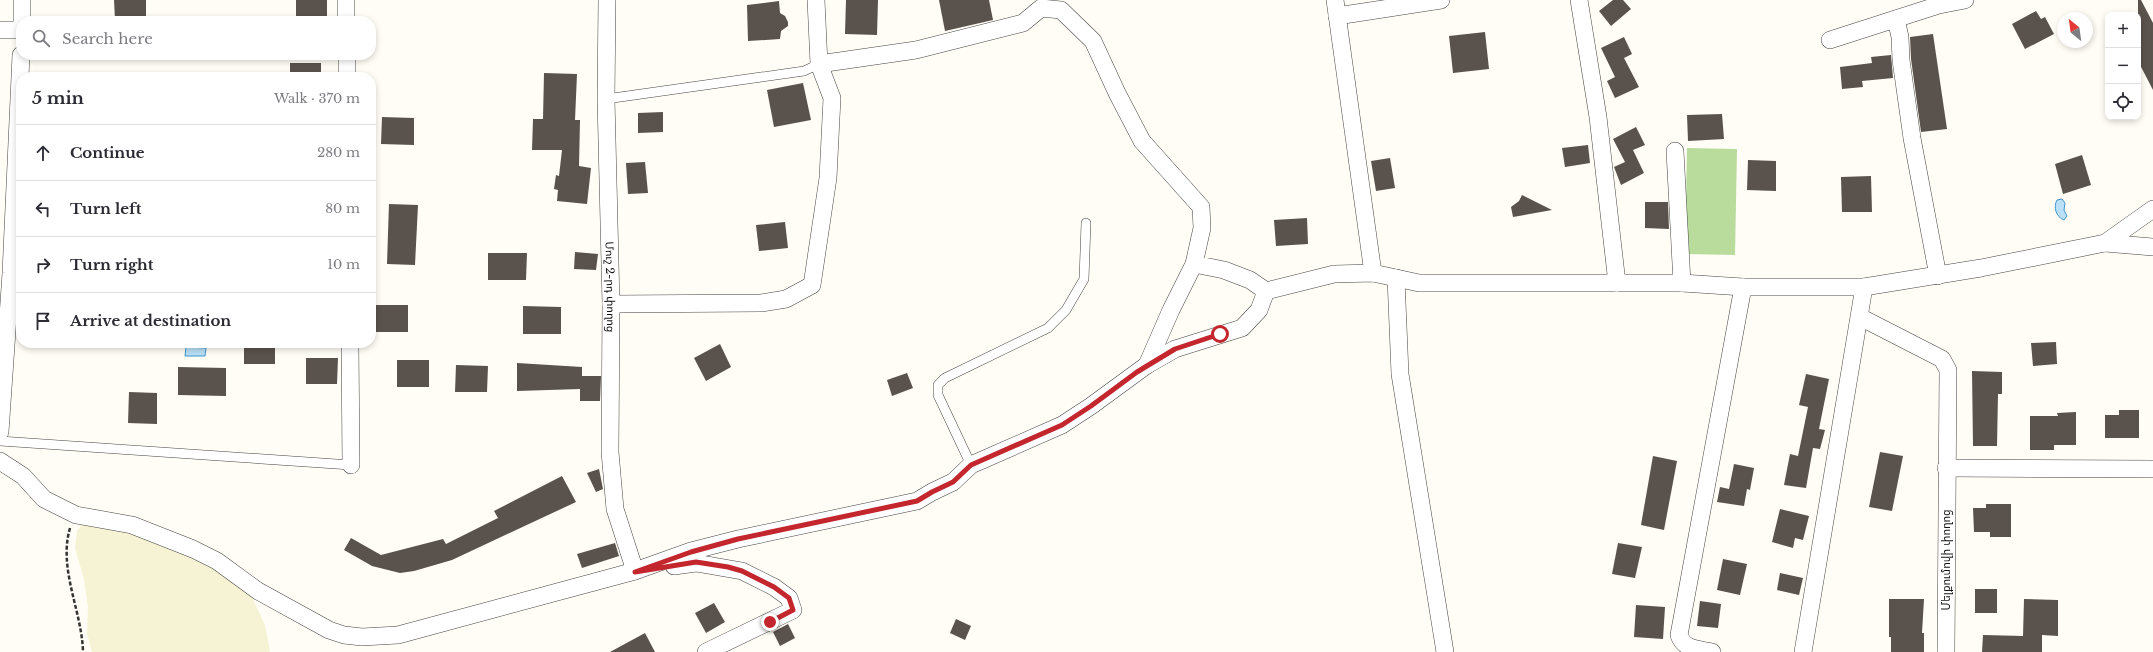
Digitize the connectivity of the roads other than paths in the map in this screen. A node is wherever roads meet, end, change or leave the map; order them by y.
1 (22, 0) edge
2 (346, 0) edge
3 (607, 0) edge
4 (816, 0) edge
5 (1441, 0) edge
6 (1579, 0) edge
7 (1965, 0) edge
8 (1059, 5) edge
9 (1336, 8) edge
10 (22, 16) edge
11 (346, 16) edge
12 (1896, 19) junction
13 (0, 30) edge
14 (16, 30) edge
15 (1830, 40) dead end
16 (21, 60) edge
17 (347, 60) edge
18 (819, 64) junction
19 (20, 72) edge
20 (347, 72) edge
21 (606, 99) junction
22 (1675, 151) dead end
23 (16, 164) edge
24 (2153, 209) edge
25 (1086, 224) dead end
26 (2105, 243) junction
27 (2153, 247) edge
28 (1194, 264) junction
29 (1373, 273) junction
30 (1938, 276) junction
31 (1396, 278) junction
32 (1617, 283) junction
33 (1682, 284) junction
34 (1743, 287) junction
35 (1864, 287) junction
36 (1266, 291) junction
37 (611, 304) junction
38 (1860, 317) junction
39 (350, 348) edge
40 (1147, 365) junction
41 (0, 432) edge
42 (0, 441) edge
43 (0, 461) edge
44 (351, 465) joint
45 (971, 465) junction
46 (1946, 468) junction
47 (2153, 469) edge
48 (635, 572) junction
49 (706, 652) edge
50 (1445, 652) edge
51 (1712, 652) edge
52 (1803, 652) edge
53 (1946, 652) edge

1 - 10 street
2 - 11 street
3 - 21 street, Մուշ 2-րդ փողոց
4 - 18 street
5 - 9 street
6 - 32 street
7 - 12 street
8 - 18 street
8 - 28 street
9 - 29 street
12 - 15 street
12 - 30 street
13 - 14 street
16 - 19 street
17 - 20 street
18 - 21 lane
18 - 37 street
21 - 37 street, Մուշ 2-րդ փողոց
22 - 33 street
23 - 41 street
24 - 26 street
25 - 45 lane
26 - 27 street
26 - 30 street
28 - 36 street
28 - 40 street
29 - 31 street
29 - 36 street
30 - 35 street
31 - 32 street
31 - 50 street
32 - 33 street
33 - 34 street
34 - 35 street
34 - 51 street
35 - 38 street
36 - 40 street
37 - 48 street, Մուշ 2-րդ փողոց
38 - 46 street, Մելքումովի փողոց
38 - 52 street
39 - 44 street
40 - 45 street
42 - 44 lane
43 - 48 street
45 - 48 street
46 - 47 street
46 - 53 street, Մելքումովի փողոց
48 - 49 street

